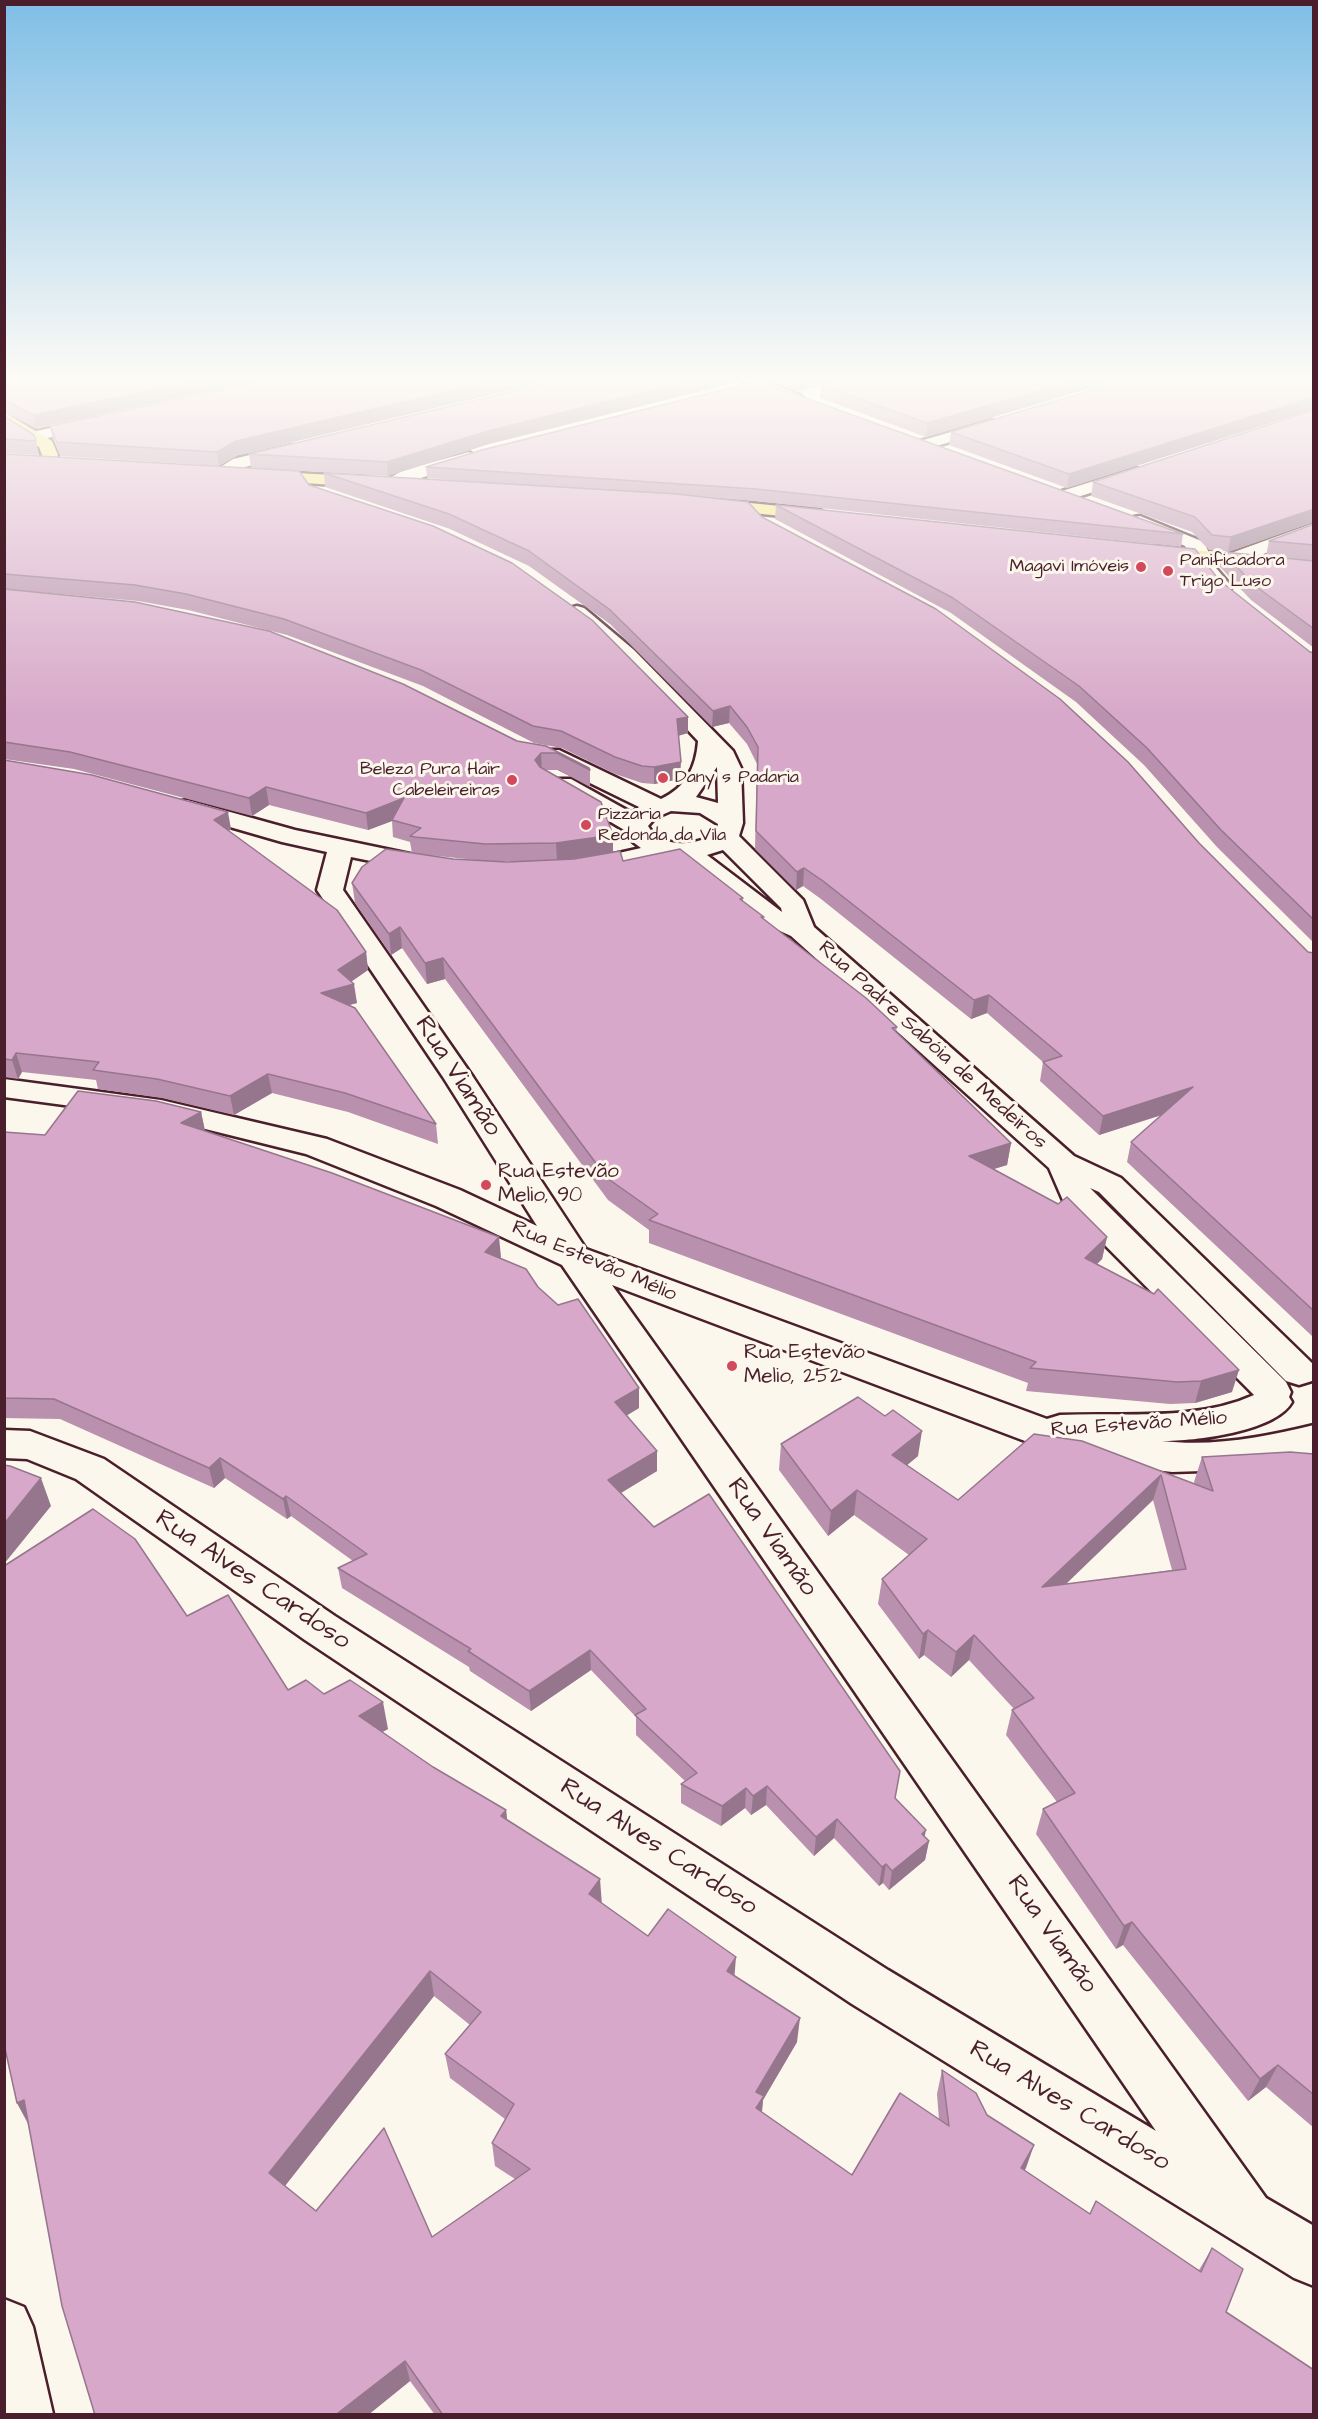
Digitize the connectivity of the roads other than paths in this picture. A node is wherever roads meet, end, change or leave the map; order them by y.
1 (315, 490) edge
2 (1073, 490) edge
3 (335, 500) edge
4 (689, 502) edge
5 (1089, 503) edge
6 (755, 508) junction
7 (1122, 514) edge
8 (833, 517) edge
9 (1314, 528) edge
10 (778, 531) edge
11 (1136, 550) edge
12 (1200, 556) junction
13 (1230, 560) junction
14 (1314, 569) edge
15 (1233, 597) edge
16 (560, 598) edge
17 (710, 740) junction
18 (161, 800) edge
19 (665, 806) junction
20 (637, 829) junction
21 (728, 831) junction
22 (341, 848) junction
23 (678, 850) junction
24 (439, 865) edge
25 (801, 930) junction
26 (4, 1088) edge
27 (574, 1257) junction
28 (1290, 1384) edge
29 (1038, 1431) junction
30 (1314, 1437) edge
31 (4, 1444) edge
32 (1246, 2215) junction
33 (1314, 2258) edge
34 (4, 2327) edge
35 (24, 2415) edge

1 - 3 street
2 - 5 street
4 - 6 main road
6 - 8 main road
6 - 10 street
7 - 12 street
9 - 13 street
11 - 12 main road
12 - 13 main road
12 - 15 street
13 - 14 main road
16 - 17 street
17 - 19 street
17 - 21 street
18 - 22 street
19 - 20 street
19 - 20 street
19 - 21 street, Rua Padre Sabóia de Medeiros
20 - 23 street, Rua Padre Sabóia de Medeiros
20 - 23 street
21 - 23 street
21 - 25 street, Rua Padre Sabóia de Medeiros
22 - 24 street
22 - 27 street, Rua Viamão
23 - 25 street, Rua Padre Sabóia de Medeiros
25 - 28 street, Rua Padre Sabóia de Medeiros
26 - 27 street, Rua Estevão Mélio
27 - 29 street, Rua Estevão Mélio
27 - 32 street, Rua Viamão
28 - 29 street, Rua Estevão Mélio
28 - 30 street, Rua Padre Sabóia de Medeiros
29 - 30 street, Rua Estevão Mélio
31 - 32 street, Rua Alves Cardoso
32 - 33 street, Rua Alves Cardoso
34 - 35 street

